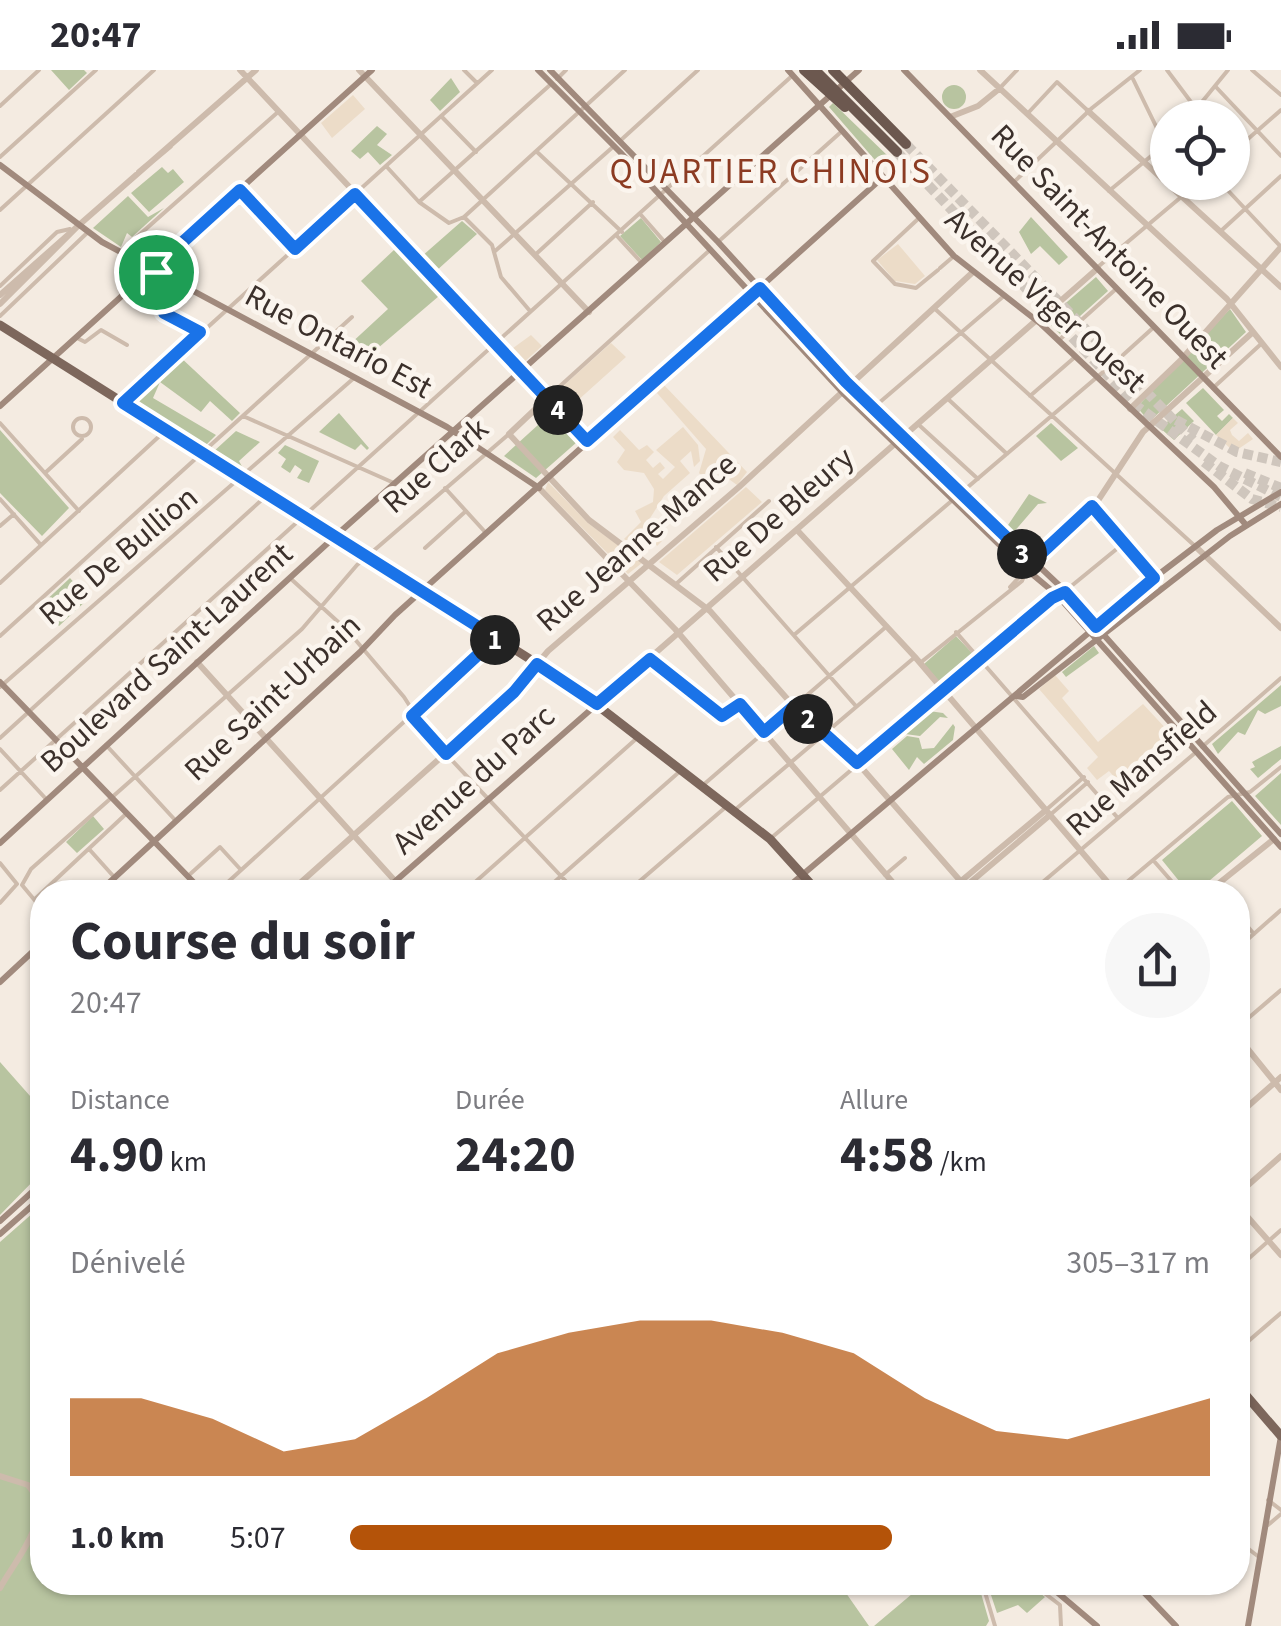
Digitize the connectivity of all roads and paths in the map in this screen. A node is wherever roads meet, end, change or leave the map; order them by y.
1 (39, 70) edge
2 (96, 70) edge
3 (154, 70) edge
4 (240, 70) edge
5 (256, 70) edge
6 (372, 70) edge
7 (464, 70) edge
8 (492, 70) edge
9 (538, 70) edge
10 (550, 70) edge
11 (566, 70) edge
12 (624, 70) edge
13 (698, 70) edge
14 (816, 70) edge
15 (835, 70) edge
16 (904, 70) edge
17 (980, 70) edge
18 (1017, 70) edge
19 (1140, 70) edge
20 (1167, 70) edge
21 (1228, 70) edge
22 (1252, 70) edge
23 (88, 72) edge
24 (795, 72) edge
25 (362, 73) edge
26 (856, 73) edge
27 (1131, 77) junction
28 (247, 78) junction
29 (558, 78) junction
30 (477, 83) junction
31 (550, 84) junction
32 (1215, 86) junction
33 (998, 89) junction
34 (1281, 94) edge
35 (1190, 100) edge
36 (1203, 100) edge
37 (824, 102) junction
38 (0, 106) edge
39 (581, 110) junction
40 (1281, 110) edge
41 (1088, 111) junction
42 (278, 112) junction
43 (1150, 113) edge
44 (441, 116) junction
45 (1026, 116) junction
46 (950, 117) junction
47 (867, 122) junction
48 (843, 131) junction
49 (1258, 131) junction
50 (420, 135) junction
51 (300, 136) junction
52 (1250, 138) edge
53 (617, 143) junction
54 (1054, 143) junction
55 (536, 151) junction
56 (476, 152) junction
57 (1150, 155) edge
58 (1281, 156) edge
59 (0, 157) edge
60 (1142, 161) junction
61 (0, 165) edge
62 (386, 166) junction
63 (1150, 168) edge
64 (455, 170) junction
65 (1281, 176) edge
66 (882, 178) junction
67 (1014, 182) junction
68 (572, 183) junction
69 (27, 186) junction
70 (240, 190) junction
71 (668, 190) junction
72 (1109, 191) junction
73 (355, 194) junction
74 (660, 197) junction
75 (483, 200) junction
76 (1178, 200) edge
77 (1185, 200) edge
78 (1237, 200) edge
79 (419, 202) junction
80 (593, 202) junction
81 (1245, 209) junction
82 (0, 210) edge
83 (641, 214) junction
84 (464, 217) junction
85 (695, 219) junction
86 (918, 219) junction
87 (79, 225) junction
88 (688, 225) junction
89 (1148, 226) junction
90 (70, 229) junction
91 (88, 232) junction
92 (1220, 232) junction
93 (516, 234) junction
94 (619, 234) junction
95 (718, 242) junction
96 (667, 244) junction
97 (1281, 247) edge
98 (711, 248) junction
99 (295, 249) junction
100 (120, 252) junction
101 (494, 252) junction
102 (536, 254) junction
103 (954, 256) junction
104 (643, 264) junction
105 (1098, 268) junction
106 (152, 270) junction
107 (1262, 270) junction
108 (973, 272) junction
109 (563, 283) junction
110 (180, 284) junction
111 (0, 286) edge
112 (1281, 286) edge
113 (1116, 289) junction
114 (756, 291) junction
115 (0, 295) edge
116 (1006, 295) junction
117 (1231, 303) junction
118 (0, 304) edge
119 (934, 308) junction
120 (227, 309) junction
121 (530, 310) junction
122 (590, 312) junction
123 (0, 316) edge
124 (352, 317) dead end
125 (1035, 323) junction
126 (0, 325) edge
127 (1154, 328) junction
128 (200, 332) junction
129 (1254, 332) junction
130 (962, 333) junction
131 (77, 338) junction
132 (1058, 341) junction
133 (1262, 343) junction
134 (493, 344) junction
135 (126, 345) dead end
136 (312, 354) junction
137 (1123, 355) dead end
138 (1075, 357) junction
139 (1184, 358) junction
140 (54, 359) junction
141 (1116, 361) dead end
142 (992, 362) junction
143 (1280, 363) edge
144 (520, 373) junction
145 (355, 378) junction
146 (1096, 378) junction
147 (1203, 378) junction
148 (849, 385) junction
149 (1213, 388) junction
150 (842, 393) junction
151 (1030, 396) junction
152 (546, 399) junction
153 (948, 400) junction
154 (123, 403) junction
155 (0, 406) edge
156 (874, 408) junction
157 (1130, 409) junction
158 (418, 411) junction
159 (243, 416) junction
160 (1052, 416) junction
161 (0, 423) edge
162 (919, 425) junction
163 (1149, 427) junction
164 (166, 430) junction
165 (454, 431) junction
166 (509, 434) junction
167 (290, 436) junction
168 (904, 437) junction
169 (82, 438) dead end
170 (587, 441) junction
171 (896, 444) junction
172 (488, 452) junction
173 (202, 454) junction
174 (1007, 454) junction
175 (1281, 457) edge
176 (356, 466) junction
177 (45, 472) junction
178 (1115, 473) junction
179 (549, 476) junction
180 (978, 479) junction
181 (242, 480) junction
182 (394, 484) junction
183 (445, 488) junction
184 (539, 488) junction
185 (1281, 492) edge
186 (961, 493) junction
187 (267, 495) junction
188 (0, 499) edge
189 (768, 501) dead end
190 (952, 501) junction
191 (1281, 504) edge
192 (1092, 506) junction
193 (79, 511) junction
194 (466, 512) junction
195 (14, 514) junction
196 (300, 516) junction
197 (1240, 516) junction
198 (0, 526) edge
199 (1246, 526) junction
200 (796, 530) junction
201 (488, 535) junction
202 (334, 538) junction
203 (1124, 543) junction
204 (42, 545) junction
205 (716, 547) junction
206 (1196, 547) junction
207 (425, 548) dead end
208 (1206, 556) junction
209 (366, 558) junction
210 (649, 564) junction
211 (1029, 566) junction
212 (290, 578) junction
213 (743, 578) junction
214 (1154, 578) junction
215 (629, 580) junction
216 (0, 583) edge
217 (676, 584) junction
218 (850, 587) junction
219 (1164, 591) junction
220 (422, 592) junction
221 (1061, 593) junction
222 (324, 606) junction
223 (708, 608) junction
224 (887, 626) junction
225 (1281, 628) edge
226 (1093, 629) junction
227 (956, 632) junction
228 (679, 634) junction
229 (0, 636) edge
230 (794, 636) junction
231 (1100, 637) junction
232 (496, 638) junction
233 (364, 649) junction
234 (980, 658) junction
235 (650, 659) junction
236 (918, 660) junction
237 (198, 662) junction
238 (537, 664) junction
239 (830, 677) junction
240 (1281, 678) edge
241 (1, 684) edge
242 (942, 689) junction
243 (228, 696) junction
244 (1014, 696) junction
245 (597, 704) junction
246 (740, 704) junction
247 (794, 706) junction
248 (856, 706) junction
249 (30, 712) junction
250 (412, 716) junction
251 (976, 728) junction
252 (764, 732) junction
253 (824, 733) junction
254 (639, 736) junction
255 (0, 738) edge
256 (267, 738) junction
257 (56, 739) junction
258 (106, 745) junction
259 (1198, 747) junction
260 (0, 749) edge
261 (446, 754) junction
262 (790, 763) junction
263 (857, 763) junction
264 (82, 767) junction
265 (1281, 767) edge
266 (681, 770) junction
267 (20, 771) junction
268 (134, 776) junction
269 (1086, 780) junction
270 (702, 786) junction
271 (0, 790) edge
272 (1240, 794) junction
273 (110, 796) junction
274 (818, 796) junction
275 (322, 799) junction
276 (47, 800) junction
277 (486, 800) junction
278 (892, 801) junction
279 (731, 808) junction
280 (1048, 812) junction
281 (127, 813) junction
282 (1118, 818) junction
283 (176, 821) junction
284 (851, 834) junction
285 (355, 836) junction
286 (1279, 837) edge
287 (525, 838) junction
288 (770, 839) junction
289 (155, 841) junction
290 (0, 843) edge
291 (1281, 847) edge
292 (88, 848) junction
293 (1079, 851) junction
294 (904, 858) dead end
295 (1153, 860) junction
296 (0, 862) edge
297 (241, 870) junction
298 (803, 874) junction
299 (885, 874) junction
300 (188, 876) junction
301 (562, 876) junction
302 (115, 878) junction
303 (55, 880) edge
304 (113, 880) edge
305 (192, 880) edge
306 (230, 880) edge
307 (304, 880) edge
308 (395, 880) edge
309 (397, 880) edge
310 (478, 880) edge
311 (557, 880) edge
312 (566, 880) edge
313 (642, 880) edge
314 (796, 880) edge
315 (808, 880) edge
316 (890, 880) edge
317 (957, 880) edge
318 (973, 880) edge
319 (1049, 880) edge
320 (1104, 880) edge
321 (1129, 880) edge
322 (1170, 880) edge
323 (1226, 880) edge
324 (19, 885) junction
325 (30, 896) edge
326 (0, 903) edge
327 (1281, 910) edge
328 (1250, 929) edge
329 (1254, 934) junction
330 (1250, 938) edge
331 (30, 954) edge
332 (0, 965) edge
333 (8, 974) junction
334 (0, 982) edge
335 (1281, 990) edge
336 (1250, 1017) edge
337 (1250, 1051) edge
338 (1279, 1083) edge
339 (1250, 1106) edge
340 (1281, 1156) edge
341 (1250, 1183) edge
342 (30, 1194) edge
343 (30, 1208) edge
344 (1250, 1220) edge
345 (0, 1221) edge
346 (1281, 1230) edge
347 (0, 1234) edge
348 (1269, 1241) junction
349 (1281, 1255) edge
350 (1250, 1258) edge
351 (1281, 1313) edge
352 (1250, 1340) edge
353 (1250, 1403) edge
354 (1281, 1436) edge
355 (0, 1477) edge
356 (30, 1496) edge
357 (1268, 1500) junction
358 (1281, 1512) edge
359 (1264, 1528) junction
360 (30, 1531) edge
361 (1250, 1550) edge
362 (1259, 1557) junction
363 (0, 1586) edge
364 (986, 1595) edge
365 (1047, 1595) edge
366 (1065, 1595) edge
367 (1146, 1595) edge
368 (994, 1626) edge
369 (1061, 1626) edge
370 (1097, 1626) edge
371 (1176, 1626) edge
372 (1248, 1626) edge

1 - 38 street
2 - 23 street
3 - 69 street
4 - 28 street
5 - 28 street
6 - 25 main road
7 - 30 street
8 - 30 street
9 - 31 main road
10 - 29 main road
11 - 29 street
12 - 39 street
13 - 53 street
14 - 47 highway
15 - 47 highway
16 - 46 main road, Rue Saint-Antoine Ouest
17 - 33 street
18 - 33 street
19 - 27 street
20 - 35 street
21 - 32 street
22 - 34 street
23 - 59 street
24 - 37 main road, Avenue Viger Ouest
24 - 47 highway
24 - 71 street
25 - 50 street
25 - 51 main road
26 - 37 main road, Boulevard Saint-Laurent
27 - 41 street
27 - 43 street
28 - 42 street
28 - 87 street
29 - 31 street
29 - 39 main road
30 - 44 street
31 - 39 main road
31 - 56 street
32 - 36 street
32 - 49 street
33 - 45 street
33 - 46 street
37 - 48 main road, Avenue Viger Ouest
37 - 85 main road, Boulevard Saint-Laurent
39 - 53 main road
39 - 55 street
40 - 49 street
41 - 45 street
41 - 54 street
41 - 60 street
42 - 51 street
42 - 100 street
44 - 50 street
44 - 56 street
45 - 54 street
46 - 67 main road, Rue Saint-Antoine Ouest
48 - 66 main road, Avenue Viger Ouest
48 - 95 street
49 - 52 street
49 - 58 street
50 - 62 street
50 - 64 street
51 - 70 main road
51 - 73 street
53 - 68 street
53 - 71 main road
53 - 74 main road
54 - 67 street
54 - 72 street
55 - 68 street
55 - 75 street
56 - 64 street
57 - 60 street
60 - 63 street
60 - 72 street
61 - 69 main road, Rue Ontario Est
62 - 73 street
62 - 79 street
64 - 75 street
64 - 79 street
65 - 81 street
66 - 86 main road, Avenue Viger Ouest
66 - 114 main road, Rue Saint-Urbain
67 - 105 main road, Rue Saint-Antoine Ouest
68 - 80 street
68 - 93 street
69 - 82 street
69 - 87 main road, Rue Ontario Est
70 - 99 street
70 - 106 main road
71 - 74 street
71 - 85 main road
72 - 89 street
73 - 99 street
73 - 134 street
74 - 83 street
74 - 88 main road
75 - 84 street
75 - 93 street
76 - 89 street
77 - 92 street
78 - 81 street
79 - 84 street
80 - 94 street
80 - 102 street
81 - 92 street
81 - 97 street
83 - 94 street
83 - 96 street
84 - 101 street
85 - 88 main road, Boulevard Saint-Laurent
85 - 95 main road
86 - 103 main road, Avenue Viger Ouest
86 - 103 street
87 - 90 street
87 - 91 main road, Rue Ontario Est
87 - 118 street
88 - 96 main road, Boulevard Saint-Laurent
88 - 98 main road
89 - 105 street
89 - 117 street
90 - 111 street
90 - 115 street
91 - 100 main road, Rue Ontario Est
91 - 123 street
92 - 107 street
93 - 101 street
93 - 102 street
94 - 104 street
94 - 109 street
95 - 114 main road
96 - 104 main road, Boulevard Saint-Laurent
97 - 107 street
98 - 114 main road
98 - 152 street, Rue Clark
99 - 120 street
100 - 106 main road, Rue Ontario Est
101 - 121 street
102 - 109 street
103 - 108 main road, Avenue Viger Ouest
104 - 122 main road, Boulevard Saint-Laurent
105 - 113 main road, Rue Saint-Antoine Ouest
105 - 125 street, Rue De Bleury
106 - 110 main road, Rue Ontario Est
106 - 131 main road
107 - 112 street
107 - 117 street
108 - 116 main road, Avenue Viger Ouest
108 - 119 street, Rue Jeanne-Mance
109 - 121 street
109 - 122 street
110 - 120 main road, Rue Ontario Est
110 - 128 street
113 - 127 main road, Rue Saint-Antoine Ouest
113 - 132 street
114 - 148 main road
114 - 150 main road
114 - 170 main road, Rue Saint-Urbain
116 - 125 main road, Avenue Viger Ouest
116 - 130 street
117 - 129 street
117 - 139 street
119 - 130 street
119 - 148 street, Rue Jeanne-Mance
120 - 128 street
120 - 136 main road, Rue Ontario Est
121 - 134 street
122 - 144 main road, Boulevard Saint-Laurent
124 - 136 street
125 - 132 main road, Avenue Viger Ouest
125 - 142 street, Rue De Bleury
126 - 140 main road
127 - 137 street
127 - 139 main road, Rue Saint-Antoine Ouest
128 - 154 street
129 - 133 street
129 - 147 street
130 - 142 street
130 - 156 street
131 - 135 street
131 - 140 main road
132 - 138 main road, Avenue Viger Ouest
133 - 143 street
133 - 149 street
134 - 144 street
134 - 158 street
136 - 145 main road, Rue Ontario Est
136 - 159 street
138 - 146 main road, Avenue Viger Ouest
138 - 151 street
139 - 147 main road, Rue Saint-Antoine Ouest
139 - 157 street
140 - 154 main road
140 - 155 main road
141 - 146 street
142 - 151 street
142 - 153 street, Rue De Bleury
144 - 152 street
144 - 165 main road, Boulevard Saint-Laurent
145 - 158 main road, Rue Ontario Est
145 - 167 street, Rue De Bullion
146 - 157 main road, Avenue Viger Ouest
146 - 160 street
147 - 149 main road, Rue Saint-Antoine Ouest
147 - 163 street
148 - 150 street, Rue Jeanne-Mance
148 - 156 main road
149 - 175 main road, Rue Saint-Antoine Ouest
150 - 171 main road
150 - 210 street, Rue Jeanne-Mance
151 - 160 street
152 - 166 street, Rue Clark
152 - 170 street
153 - 162 street, Rue De Bleury
153 - 174 street
154 - 164 main road
156 - 168 main road
157 - 163 main road, Avenue Viger Ouest
158 - 165 main road, Rue Ontario Est
158 - 176 street
159 - 167 street
159 - 173 street
160 - 174 street
160 - 178 street
161 - 177 street
162 - 168 street, Rue De Bleury
162 - 180 street
163 - 178 street
163 - 197 main road, Avenue Viger Ouest
164 - 173 main road
164 - 193 street
165 - 172 main road, Rue Ontario Est
165 - 182 main road, Boulevard Saint-Laurent
166 - 172 street, Rue Clark
166 - 179 street
167 - 176 street
167 - 181 street, Rue De Bullion
168 - 171 street, Rue De Bleury
168 - 186 main road
169 - 177 street
170 - 179 main road, Rue Saint-Urbain
171 - 190 main road
171 - 200 street, Rue De Bleury
172 - 183 street, Rue Clark
172 - 184 main road, Rue Ontario Est
173 - 181 main road
173 - 229 street
174 - 180 street
176 - 182 street
176 - 196 street
177 - 193 street
178 - 192 street
178 - 206 street
179 - 184 main road, Rue Saint-Urbain
179 - 210 street
180 - 186 street
181 - 187 main road
181 - 241 street, Rue De Bullion
182 - 202 main road, Boulevard Saint-Laurent
183 - 194 street
183 - 209 street, Rue Clark
184 - 201 main road, Rue Saint-Urbain
184 - 215 street
185 - 197 main road
186 - 190 street
186 - 211 main road
187 - 196 main road
187 - 249 street
188 - 195 street
189 - 205 street
190 - 211 main road
190 - 218 street
191 - 199 main road
192 - 203 street
192 - 211 street
193 - 204 street
194 - 201 street
194 - 207 street
195 - 198 street
195 - 204 street
196 - 202 main road
196 - 257 street
197 - 199 main road, Avenue Viger Ouest
197 - 206 main road
199 - 208 main road
200 - 213 street, Rue De Bleury
200 - 218 street
201 - 220 main road, Rue Saint-Urbain
202 - 209 main road
202 - 212 main road, Boulevard Saint-Laurent
203 - 214 street
203 - 221 street
204 - 216 street
205 - 213 street
205 - 217 street
206 - 208 street
206 - 214 main road
208 - 219 main road
208 - 225 street
209 - 220 main road
209 - 222 street, Rue Clark
210 - 215 street, Rue Jeanne-Mance
210 - 217 street
211 - 221 main road
211 - 227 street
212 - 222 street
212 - 237 main road, Boulevard Saint-Laurent
213 - 223 street, Rue De Bleury
213 - 230 street
214 - 219 street
214 - 226 main road
215 - 228 street
215 - 238 street, Rue Jeanne-Mance
217 - 223 street
218 - 224 street
218 - 230 street
219 - 231 main road
220 - 232 main road
220 - 233 main road, Rue Saint-Urbain
221 - 226 main road
221 - 234 street
222 - 233 street
222 - 243 street, Rue Clark
223 - 228 street, Rue De Bleury
223 - 247 street
224 - 236 street
224 - 239 street
226 - 231 main road
226 - 244 main road
227 - 234 street
227 - 236 street
228 - 235 street, Rue De Bleury
228 - 246 street
230 - 239 street
231 - 244 main road
231 - 259 main road
232 - 238 main road
232 - 250 street
233 - 250 street
233 - 256 main road, Rue Saint-Urbain
234 - 242 street
234 - 244 street
235 - 245 street, Rue De Bleury
235 - 246 street
236 - 242 street
236 - 248 street
237 - 243 street
237 - 258 main road, Boulevard Saint-Laurent
238 - 245 main road
238 - 261 street, Rue Jeanne-Mance
239 - 247 street
239 - 248 street
240 - 259 street, Rue Mansfield
241 - 249 main road
242 - 251 street
242 - 263 street
243 - 256 street
243 - 268 street, Rue Clark
244 - 251 main road
244 - 269 street
245 - 254 main road
245 - 277 main road, Avenue du Parc
246 - 252 street
247 - 252 street
247 - 253 street
248 - 253 street
249 - 255 street
249 - 257 main road
250 - 261 street
250 - 275 street
251 - 278 main road
251 - 280 street
252 - 262 street
252 - 270 street
253 - 262 street
253 - 263 street
254 - 266 main road
254 - 287 street
256 - 275 street
256 - 283 main road, Rue Saint-Urbain
257 - 264 main road
257 - 267 street
258 - 264 main road, Boulevard Saint-Laurent
258 - 268 street
259 - 272 main road
259 - 282 street, Rue Mansfield
260 - 267 street
261 - 277 street
261 - 285 street, Rue Jeanne-Mance
262 - 274 street
262 - 279 street
263 - 274 street
263 - 278 street
264 - 273 main road
264 - 276 main road, Boulevard Saint-Laurent
265 - 272 street
266 - 270 main road
266 - 301 street
267 - 271 street
267 - 276 street
268 - 273 street, Rue Clark
268 - 283 street
269 - 280 street
269 - 282 street
270 - 279 main road
272 - 286 main road
272 - 295 street
273 - 281 main road
273 - 324 street, Rue Clark
274 - 284 street
274 - 288 street
275 - 285 street
275 - 297 street
276 - 290 main road, Boulevard Saint-Laurent
277 - 287 street
277 - 309 main road, Avenue du Parc
278 - 284 main road
278 - 317 street
279 - 288 main road
279 - 313 street
280 - 293 street
280 - 318 street
281 - 289 main road
281 - 292 street
282 - 293 street, Rue Mansfield
283 - 289 main road, Rue Saint-Urbain
284 - 298 main road
284 - 299 street
285 - 307 street, Rue Jeanne-Mance
285 - 308 street
286 - 291 main road
286 - 323 street
287 - 301 street
287 - 310 street
288 - 298 main road
289 - 300 main road
289 - 302 main road, Rue Saint-Urbain
292 - 302 street
292 - 303 street
293 - 319 street, Rue Mansfield
293 - 320 street
294 - 299 street
295 - 321 street
295 - 322 street
296 - 324 street
297 - 300 street
297 - 306 street
298 - 314 main road
298 - 315 main road
299 - 316 street
300 - 305 main road
301 - 311 street
301 - 312 street
302 - 304 main road, Rue Saint-Urbain
324 - 325 street
324 - 326 street, Rue Clark
327 - 329 street
328 - 329 street
329 - 330 street
331 - 333 main road
332 - 333 street
333 - 334 main road
335 - 336 street
337 - 338 street
338 - 339 street
340 - 341 street
342 - 345 main road
343 - 347 main road
344 - 348 street
346 - 348 street
348 - 349 street
348 - 350 street
351 - 352 street
353 - 354 main road
354 - 357 main road
355 - 356 street
357 - 358 street
357 - 359 main road
358 - 359 street
359 - 362 main road
360 - 363 street
361 - 362 street
362 - 372 main road
364 - 368 street
365 - 369 street
366 - 370 main road
367 - 371 main road

